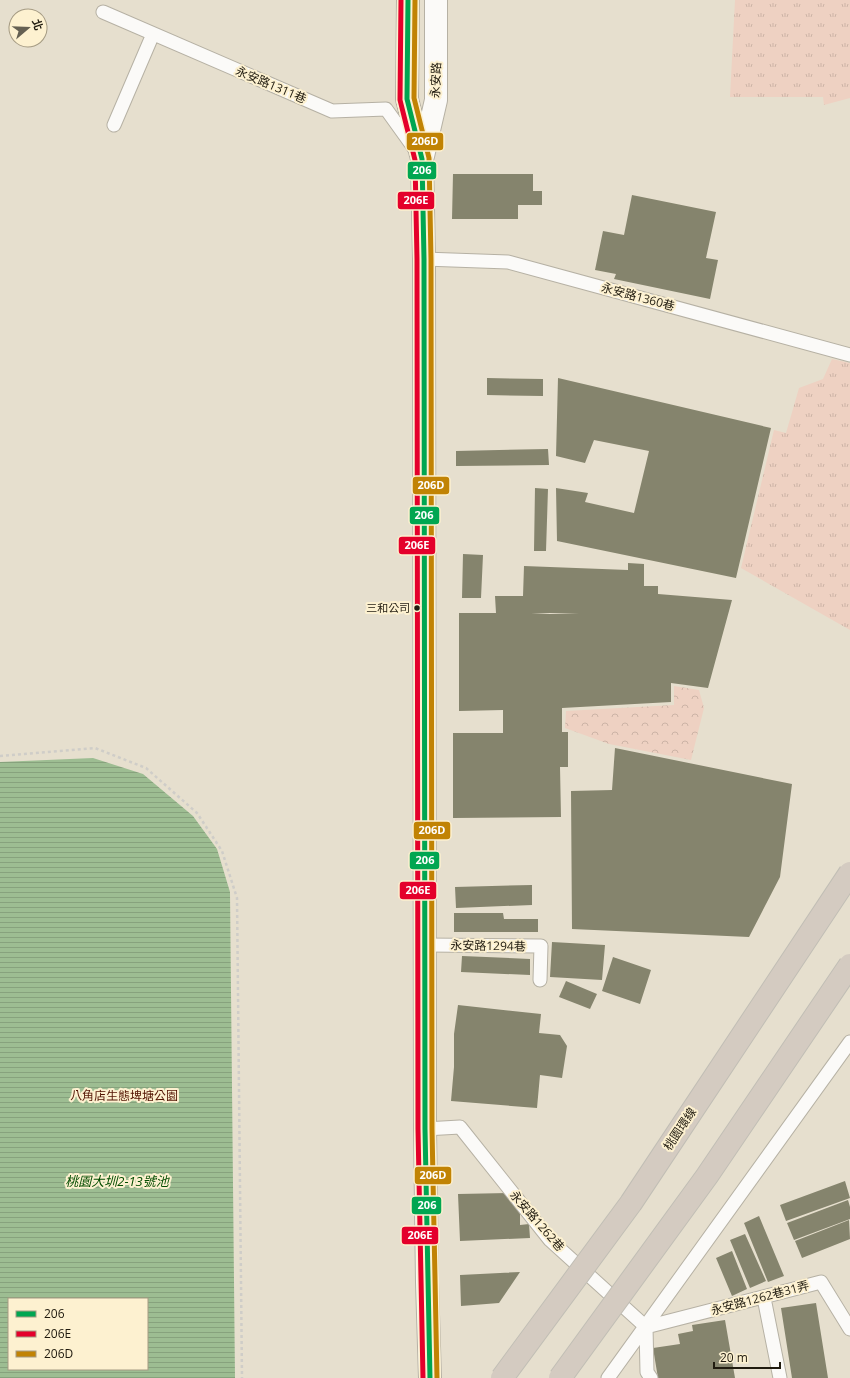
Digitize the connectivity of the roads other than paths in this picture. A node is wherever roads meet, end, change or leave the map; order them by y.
1 (408, 0) edge
2 (436, 0) edge
3 (103, 12) dead end
4 (153, 34) junction
5 (114, 125) dead end
6 (422, 159) junction
7 (424, 259) junction
8 (850, 355) edge
9 (850, 873) edge
10 (425, 945) junction
11 (850, 965) edge
12 (540, 980) dead end
13 (850, 1042) edge
14 (425, 1129) junction
15 (764, 1298) junction
16 (646, 1328) junction
17 (850, 1329) edge
18 (430, 1378) edge
19 (502, 1378) edge
20 (560, 1378) edge
21 (608, 1378) edge
22 (651, 1378) edge
23 (780, 1378) edge

1 - 6 main road, 永安路
2 - 6 main road, 永安路
3 - 4 lane, 永安路1311巷
4 - 5 lane
4 - 6 lane, 永安路1311巷
6 - 7 main road, 永安路
7 - 8 lane, 永安路1360巷
7 - 10 main road, 永安路
9 - 19 highway, 桃園環線, bridge
10 - 12 lane, 永安路1294巷
10 - 14 main road, 永安路
11 - 20 highway, bridge
13 - 16 lane
14 - 16 lane, 永安路1262巷
14 - 18 main road, 永安路
15 - 16 lane, 永安路1262巷31弄
15 - 17 lane, 永安路1262巷31弄
15 - 23 lane
16 - 21 lane
16 - 22 lane

